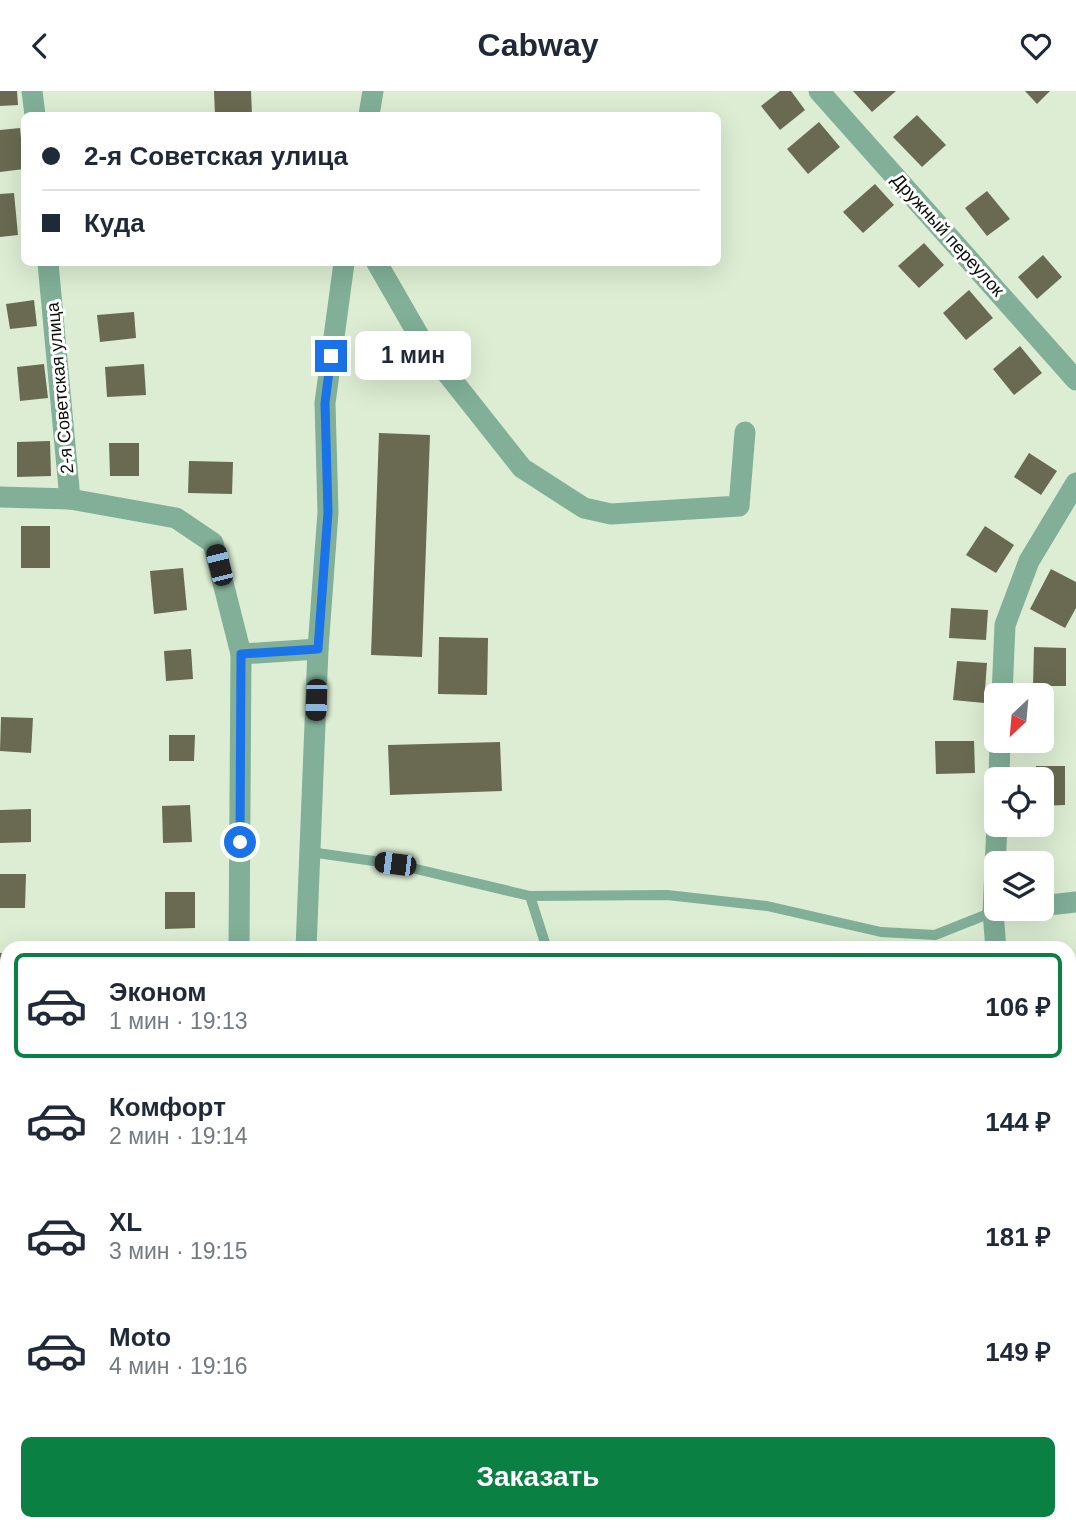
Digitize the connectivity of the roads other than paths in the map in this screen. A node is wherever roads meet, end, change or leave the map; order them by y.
1 (32, 91) edge
2 (373, 91) edge
3 (819, 91) edge
4 (35, 112) edge
5 (370, 112) edge
6 (48, 266) edge
7 (344, 266) edge
8 (379, 266) edge
9 (1076, 380) edge
10 (745, 432) dead end
11 (1076, 483) edge
12 (0, 497) edge
13 (70, 499) junction
14 (318, 649) junction
15 (241, 654) junction
16 (1003, 683) edge
17 (310, 852) junction
18 (530, 897) junction
19 (1076, 902) edge
20 (1054, 905) edge
21 (984, 916) edge
22 (994, 921) edge
23 (239, 941) edge
24 (306, 941) edge
25 (544, 941) edge
26 (995, 941) edge

1 - 4 street
2 - 5 street
3 - 9 street, Дружный переулок
6 - 13 street, 2-я Советская улица
7 - 14 street
8 - 10 street
11 - 16 street
12 - 13 street
13 - 15 street, 2-я Советская улица
14 - 15 street
14 - 17 street
15 - 23 street, 2-я Советская улица
17 - 18 lane
17 - 24 street
18 - 21 lane
18 - 25 lane
19 - 20 street
22 - 26 street

